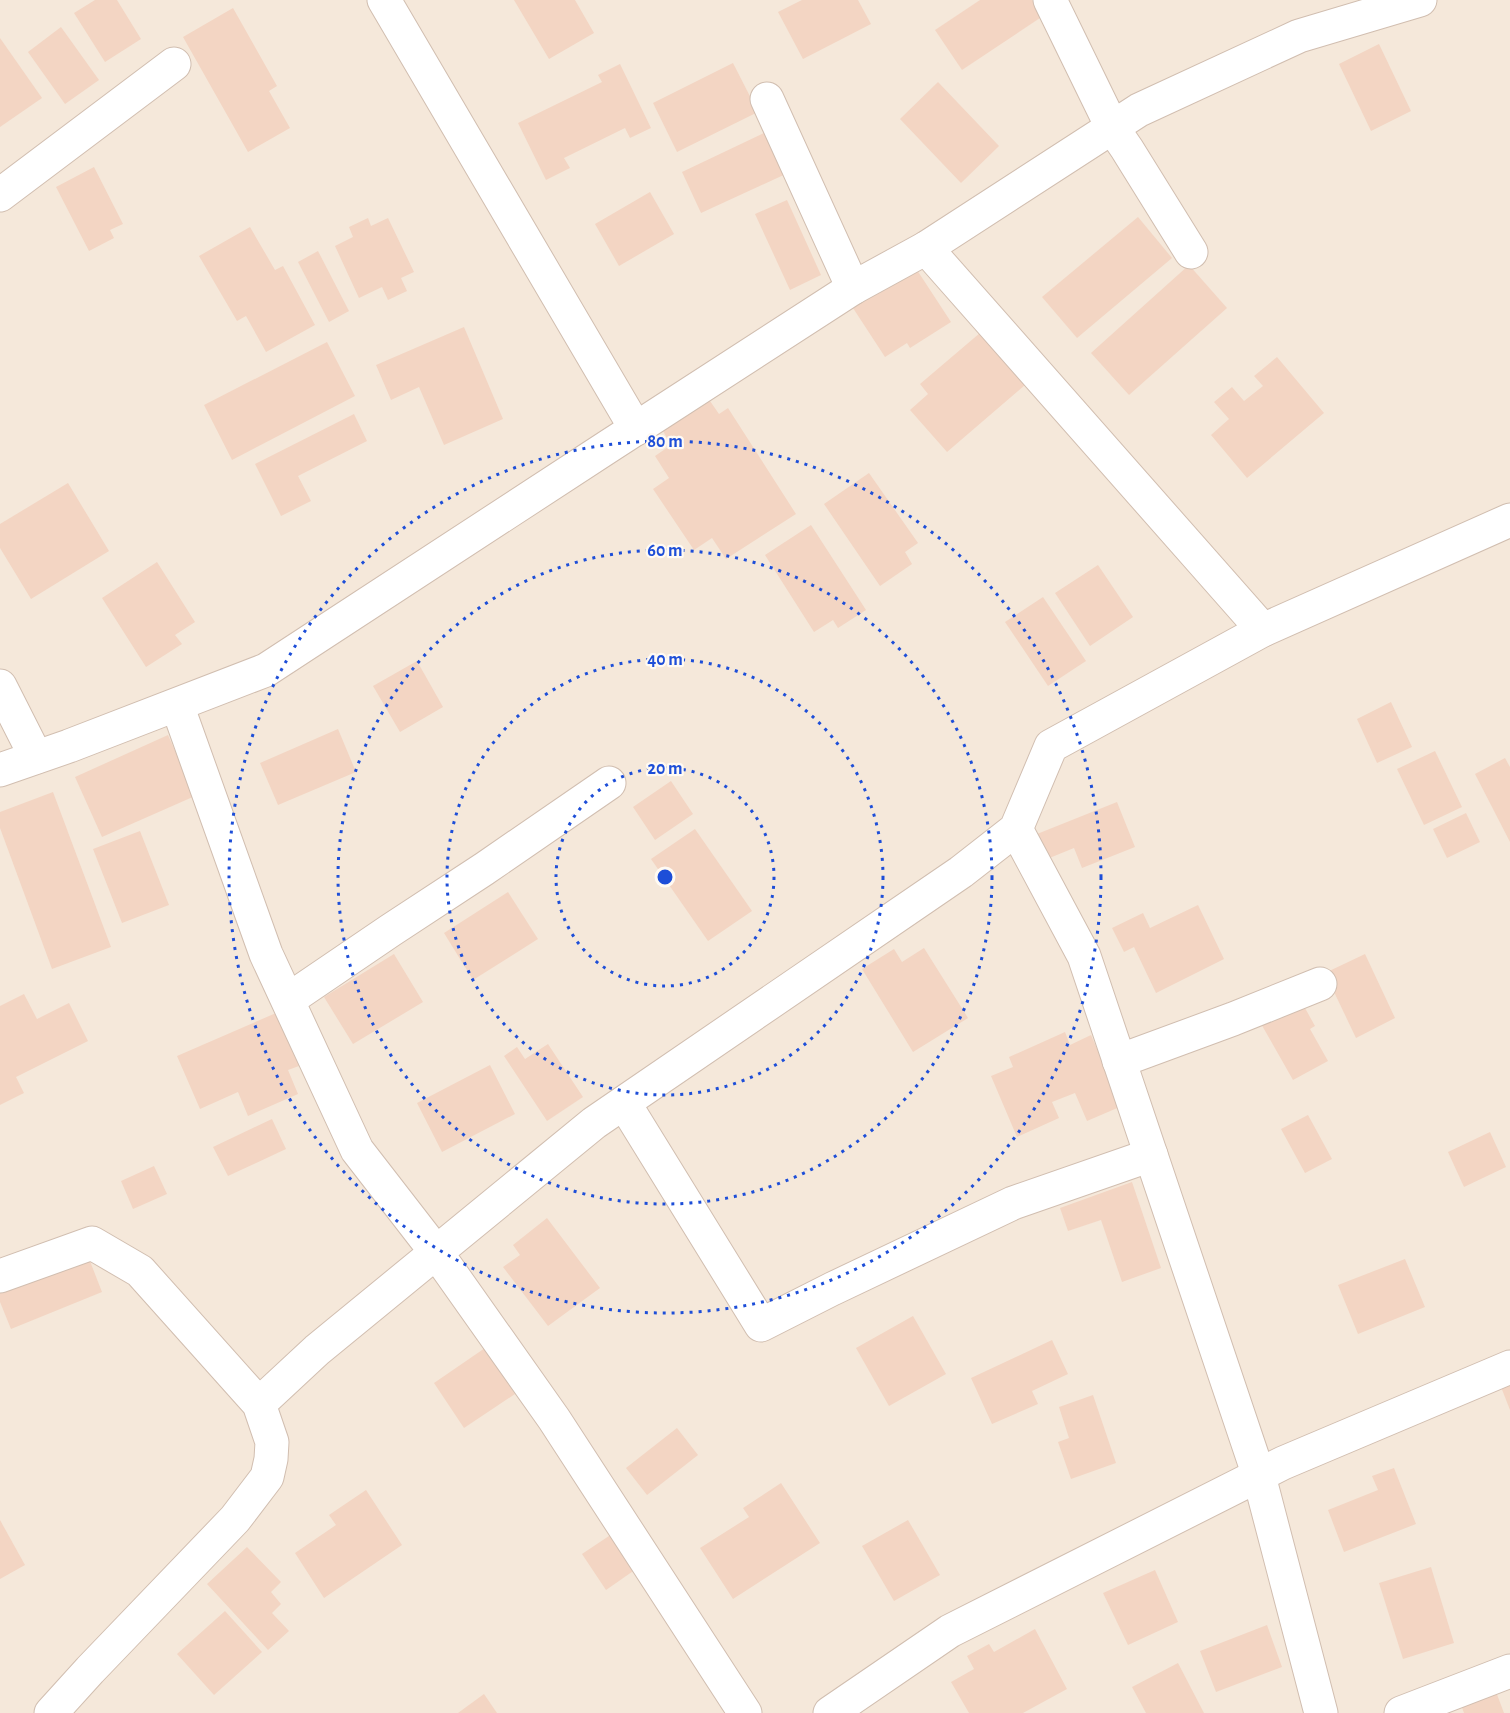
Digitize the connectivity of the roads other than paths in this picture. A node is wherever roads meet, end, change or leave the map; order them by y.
1 (384, 0) edge
2 (1050, 0) edge
3 (1419, 0) edge
4 (174, 64) dead end
5 (767, 99) dead end
6 (1112, 128) junction
7 (0, 195) edge
8 (926, 248) junction
9 (1191, 252) dead end
10 (854, 288) junction
11 (636, 429) junction
12 (1510, 520) edge
13 (1263, 630) junction
14 (0, 686) edge
15 (177, 705) junction
16 (36, 757) junction
17 (0, 770) edge
18 (609, 783) dead end
19 (1016, 829) junction
20 (1320, 984) dead end
21 (288, 1000) junction
22 (1119, 1061) junction
23 (624, 1102) junction
24 (1151, 1155) junction
25 (436, 1252) junction
26 (0, 1275) edge
27 (1510, 1367) edge
28 (259, 1404) junction
29 (1259, 1476) junction
30 (1510, 1671) edge
31 (51, 1713) edge
32 (745, 1713) edge
33 (830, 1713) edge
34 (1321, 1713) edge
35 (1401, 1713) edge

1 - 11 street
2 - 6 street
3 - 6 street
4 - 7 street
5 - 10 street
6 - 8 street
6 - 9 street
8 - 10 street
8 - 13 street
10 - 11 street
11 - 15 street
12 - 13 street
13 - 19 street
14 - 16 street
15 - 16 street
15 - 21 street
16 - 17 street
18 - 21 street
19 - 22 street
19 - 23 street
20 - 22 street
21 - 25 street
22 - 24 street
23 - 24 street
23 - 25 street
24 - 29 street
25 - 28 street
25 - 32 street
26 - 28 street
27 - 29 street
28 - 31 street
29 - 33 street
29 - 34 street
30 - 35 street

